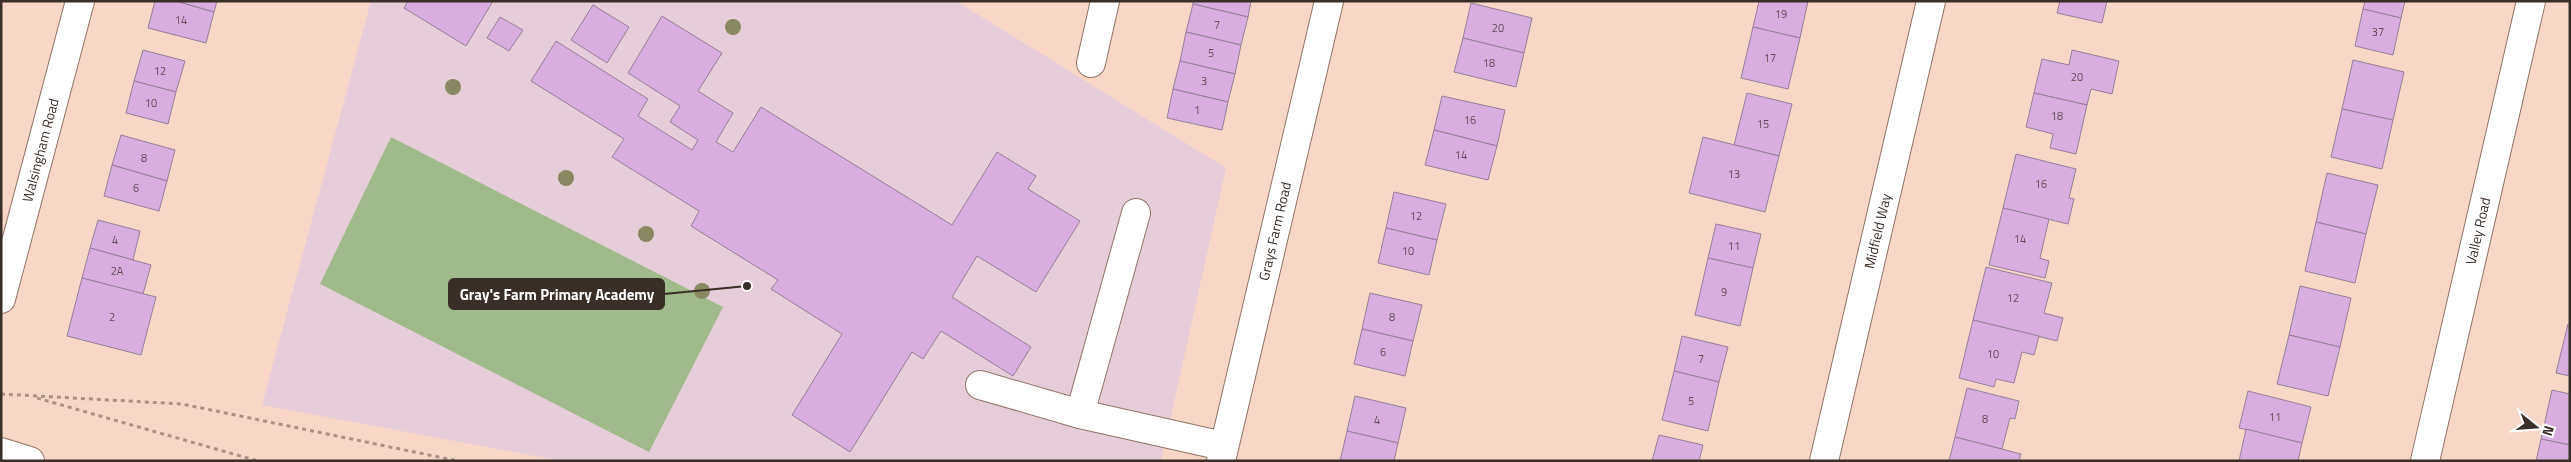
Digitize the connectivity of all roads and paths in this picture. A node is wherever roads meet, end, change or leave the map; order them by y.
1 (80, 1) edge
2 (1105, 1) edge
3 (1329, 1) edge
4 (1931, 1) edge
5 (2531, 1) edge
6 (1092, 63) dead end
7 (1136, 213) dead end
8 (1, 299) edge
9 (980, 385) dead end
10 (1, 394) edge
11 (31, 396) junction
12 (1080, 414) junction
13 (1, 452) edge
14 (1222, 453) edge
15 (30, 461) edge
16 (258, 461) edge
17 (458, 461) edge
18 (1824, 461) edge
19 (2425, 461) edge

1 - 8 street, Walsingham Road
2 - 6 street
3 - 14 street, Grays Farm Road
4 - 18 street, Midfield Way
5 - 19 street, Valley Road
7 - 12 street
9 - 12 street
10 - 11 path
11 - 16 path
11 - 17 path
12 - 14 street
13 - 15 street

